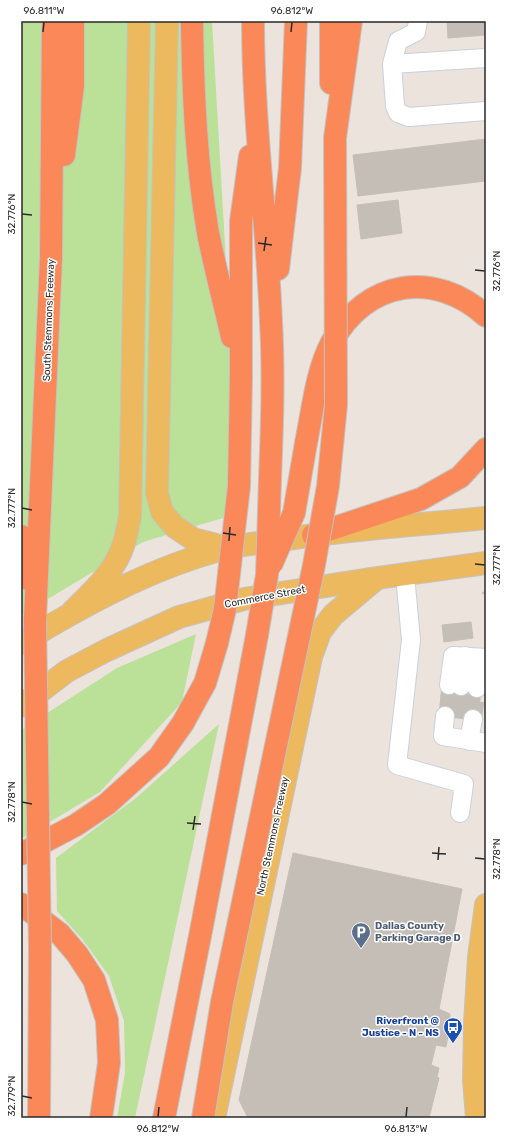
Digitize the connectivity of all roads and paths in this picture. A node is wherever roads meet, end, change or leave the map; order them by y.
1 (53, 21) edge
2 (73, 21) edge
3 (139, 21) edge
4 (167, 21) edge
5 (192, 21) edge
6 (296, 21) edge
7 (331, 21) edge
8 (351, 21) edge
9 (418, 21) edge
10 (253, 30) edge
11 (486, 58) edge
12 (392, 64) junction
13 (486, 111) edge
14 (257, 112) junction
15 (335, 138) junction
16 (51, 258) junction
17 (486, 316) edge
18 (271, 322) junction
19 (241, 375) junction
20 (486, 449) edge
21 (486, 518) edge
22 (313, 535) junction
23 (30, 536) edge
24 (228, 548) junction
25 (486, 563) edge
26 (267, 575) junction
27 (405, 575) junction
28 (377, 578) junction
29 (72, 612) junction
30 (21, 643) edge
31 (478, 657) edge
32 (21, 706) edge
33 (470, 741) edge
34 (460, 813) dead end
35 (21, 854) edge
36 (21, 904) edge
37 (486, 905) edge
38 (38, 1118) edge
39 (101, 1118) edge
40 (164, 1118) edge
41 (203, 1118) edge
42 (214, 1118) edge
43 (477, 1118) edge

1 - 16 highway, South Stemmons Freeway
2 - 16 highway
3 - 29 main road
4 - 24 main road
5 - 19 highway
6 - 18 highway
7 - 15 highway
8 - 15 highway
9 - 12 lane
10 - 14 highway
11 - 12 lane
12 - 13 lane
14 - 18 highway
14 - 19 highway
15 - 41 highway, bridge
16 - 23 highway, South Stemmons Freeway
17 - 26 highway, bridge
18 - 26 highway, bridge
19 - 35 highway, bridge
20 - 22 highway
21 - 22 main road
22 - 24 main road
23 - 38 highway, South Stemmons Freeway, bridge
24 - 29 main road
25 - 27 main road, Commerce Street
26 - 40 highway, bridge
27 - 28 main road, Commerce Street
27 - 34 lane
28 - 32 main road, Commerce Street
28 - 42 main road, North Stemmons Freeway
29 - 30 main road
31 - 31 lane
33 - 33 lane
36 - 39 highway
37 - 43 main road

